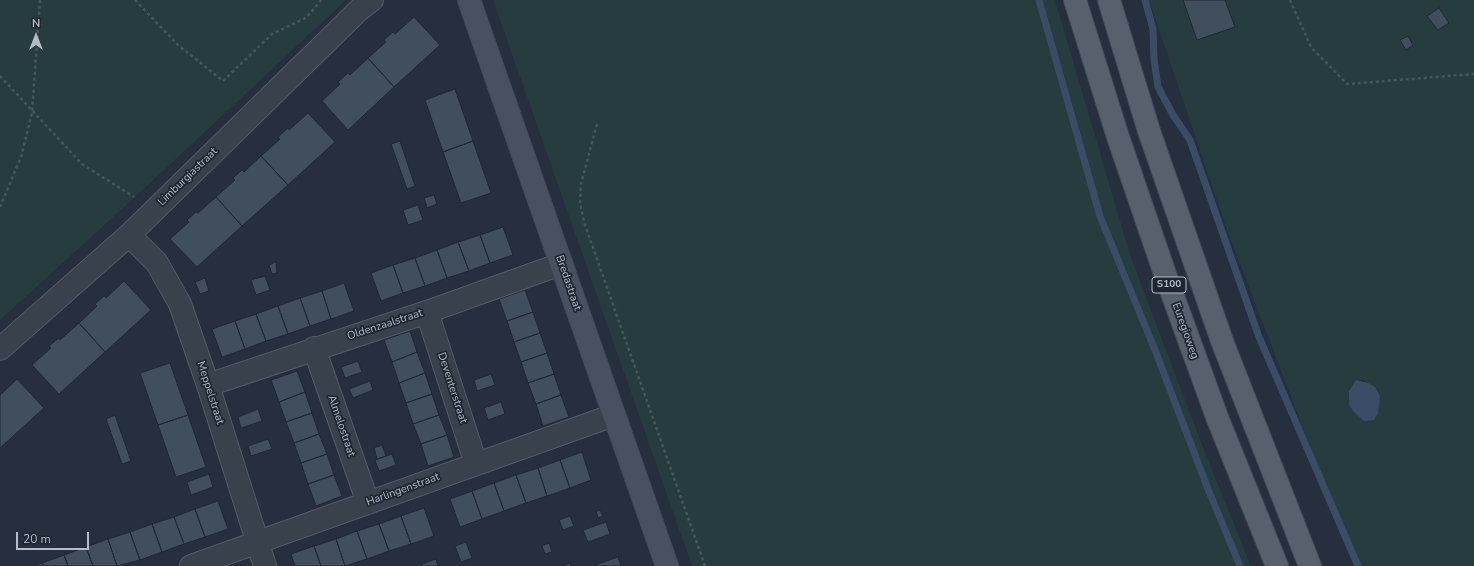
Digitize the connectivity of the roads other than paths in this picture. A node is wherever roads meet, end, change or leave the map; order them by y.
1 (372, 0) edge
2 (469, 0) edge
3 (1075, 0) edge
4 (1109, 0) edge
5 (129, 234) junction
6 (561, 264) junction
7 (427, 312) junction
8 (314, 348) junction
9 (0, 349) edge
10 (208, 385) junction
11 (614, 415) junction
12 (476, 464) junction
13 (368, 503) junction
14 (257, 544) junction
15 (191, 566) edge
16 (265, 566) edge
17 (667, 566) edge
18 (1277, 566) edge
19 (1310, 566) edge

1 - 5 street, Limburgiastraat
2 - 6 street, Bredastraat
3 - 18 main road, Euregioweg / S100
4 - 19 main road, S100
5 - 9 street, Limburgiastraat
5 - 10 street, Meppelstraat
6 - 7 street, Oldenzaalstraat
6 - 11 street, Bredastraat
7 - 8 street, Oldenzaalstraat
7 - 12 street, Deventerstraat
8 - 10 street, Oldenzaalstraat
8 - 13 street, Almelostraat
10 - 14 street, Meppelstraat
11 - 12 street, Harlingenstraat
11 - 17 street, Bredastraat
12 - 13 street, Harlingenstraat
13 - 14 street, Harlingenstraat
14 - 15 street, Harlingenstraat
14 - 16 street, Meppelstraat

